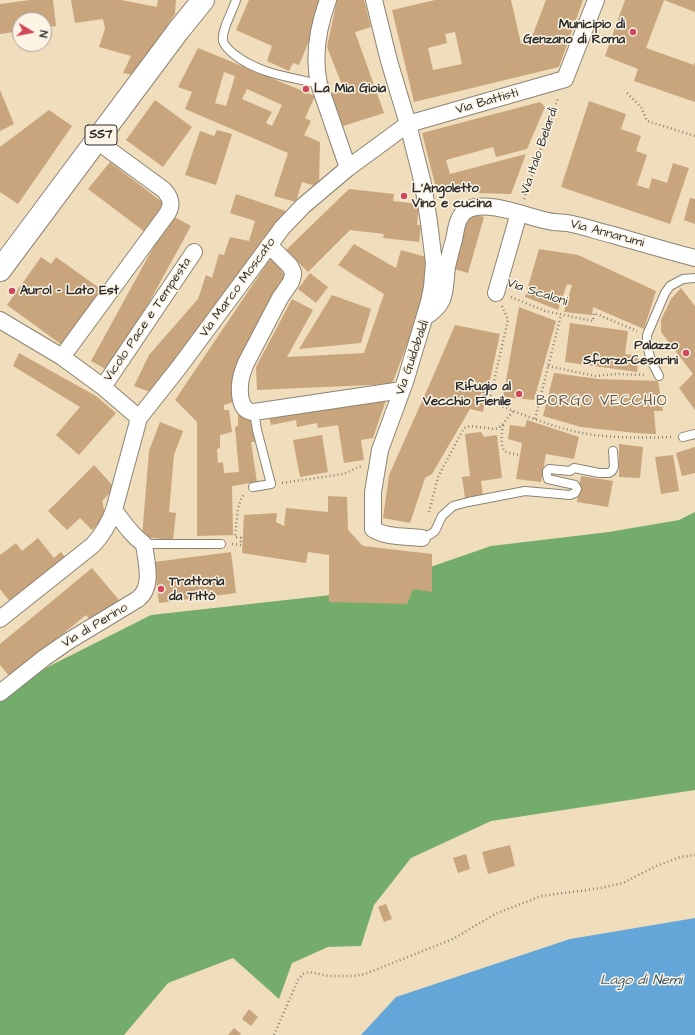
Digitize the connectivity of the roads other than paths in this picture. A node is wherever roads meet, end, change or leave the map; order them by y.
1 (203, 0) edge
2 (236, 0) edge
3 (328, 0) edge
4 (377, 0) edge
5 (596, 0) edge
6 (319, 84) junction
7 (408, 124) junction
8 (97, 141) junction
9 (348, 168) junction
10 (482, 206) joint
11 (519, 213) junction
12 (269, 245) junction
13 (194, 252) dead end
14 (695, 258) edge
15 (0, 270) edge
16 (695, 278) edge
17 (496, 293) road end
18 (425, 317) junction
19 (0, 320) edge
20 (62, 358) junction
21 (659, 376) road end
22 (103, 387) junction
23 (402, 390) junction
24 (250, 411) junction
25 (139, 418) junction
26 (695, 434) edge
27 (683, 437) road end
28 (613, 452) dead end
29 (253, 487) dead end
30 (114, 510) junction
31 (422, 538) joint
32 (141, 542) junction
33 (221, 544) road end
34 (0, 619) edge
35 (0, 692) edge

1 - 8 main road, SS7
2 - 6 lane
3 - 6 street
4 - 7 street
5 - 7 street, Via Battisti
6 - 9 street
7 - 9 street, Via Marco Moscato
7 - 18 street
8 - 15 main road, SS7
8 - 20 street
9 - 12 street, Via Marco Moscato
10 - 11 street, Via Annarumi
10 - 18 street, Via Guidobaldi
11 - 14 street, Via Annarumi
11 - 17 street
12 - 24 street
12 - 25 street, Via Marco Moscato
13 - 22 street, Vicolo Pace e Tempesta
16 - 21 lane
18 - 23 street, Via Guidobaldi
19 - 20 street
20 - 22 street
22 - 25 street
23 - 24 street
23 - 31 street, Via Guidobaldi
24 - 29 lane
25 - 30 street
26 - 27 lane
28 - 31 lane
30 - 32 street
30 - 34 street
32 - 33 lane
32 - 35 street, Via di Perino

